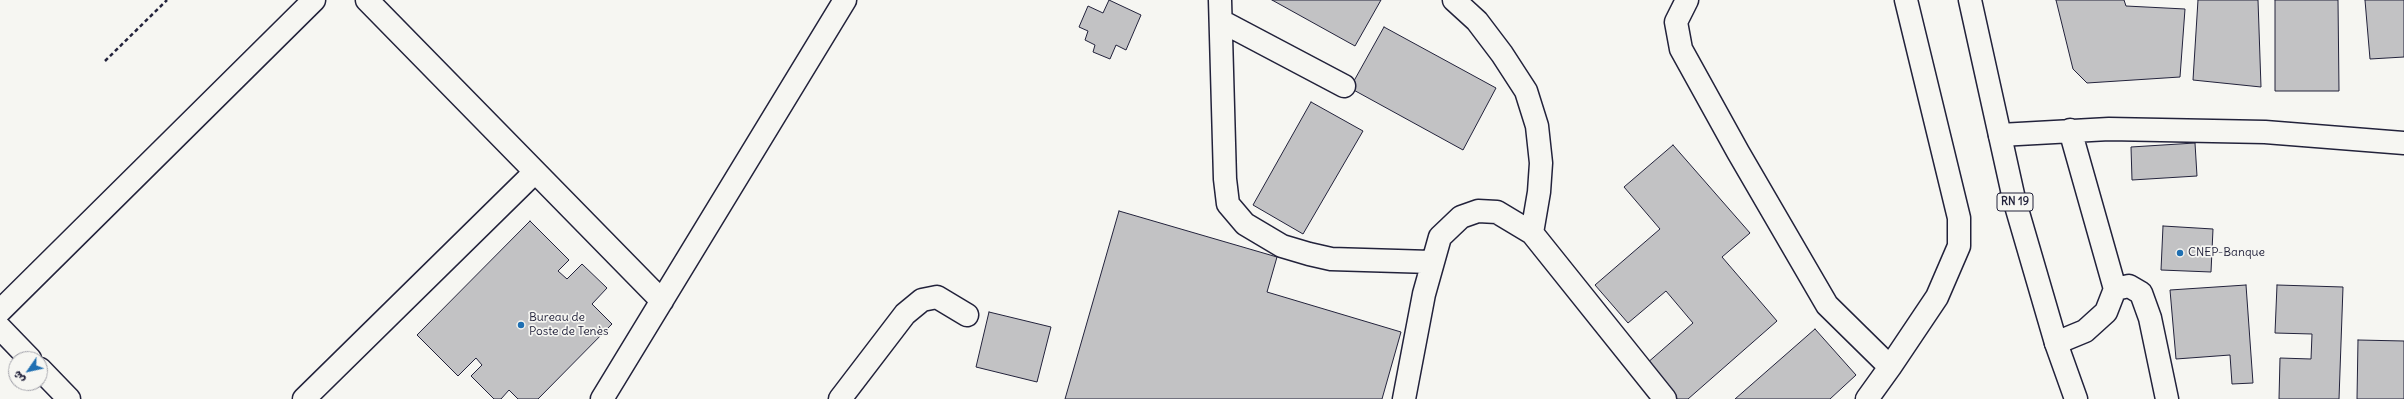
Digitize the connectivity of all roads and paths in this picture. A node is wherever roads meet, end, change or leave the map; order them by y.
1 (167, 0) edge
2 (314, 0) edge
3 (367, 0) edge
4 (845, 0) edge
5 (1454, 0) edge
6 (1686, 0) edge
7 (1906, 0) edge
8 (1970, 0) edge
9 (1220, 10) edge
10 (105, 61) dead end
11 (1344, 86) dead end
12 (2070, 130) junction
13 (2000, 135) junction
14 (2404, 143) edge
15 (535, 172) junction
16 (1532, 233) junction
17 (1431, 262) junction
18 (2115, 289) junction
19 (662, 301) junction
20 (0, 311) edge
21 (967, 314) dead end
22 (0, 328) edge
23 (2056, 343) junction
24 (22, 351) edge
25 (1890, 367) junction
26 (48, 377) edge
27 (69, 399) edge
28 (304, 399) edge
29 (602, 399) edge
30 (840, 399) edge
31 (1404, 399) edge
32 (1665, 399) edge
33 (1867, 399) edge
34 (2076, 399) edge
35 (2167, 399) edge

1 - 10 path
2 - 20 street
3 - 15 street
4 - 19 street
5 - 16 street
6 - 25 street
7 - 25 street
8 - 13 street, RN 19
9 - 11 street
9 - 17 street
12 - 13 street
12 - 14 street
12 - 18 street
13 - 23 street, RN 19
15 - 19 street
15 - 28 street
16 - 17 street
16 - 32 street
17 - 31 street
18 - 23 street
18 - 35 street
19 - 29 street
21 - 30 street
22 - 24 street
23 - 34 street, RN 19
25 - 33 street
26 - 27 street

